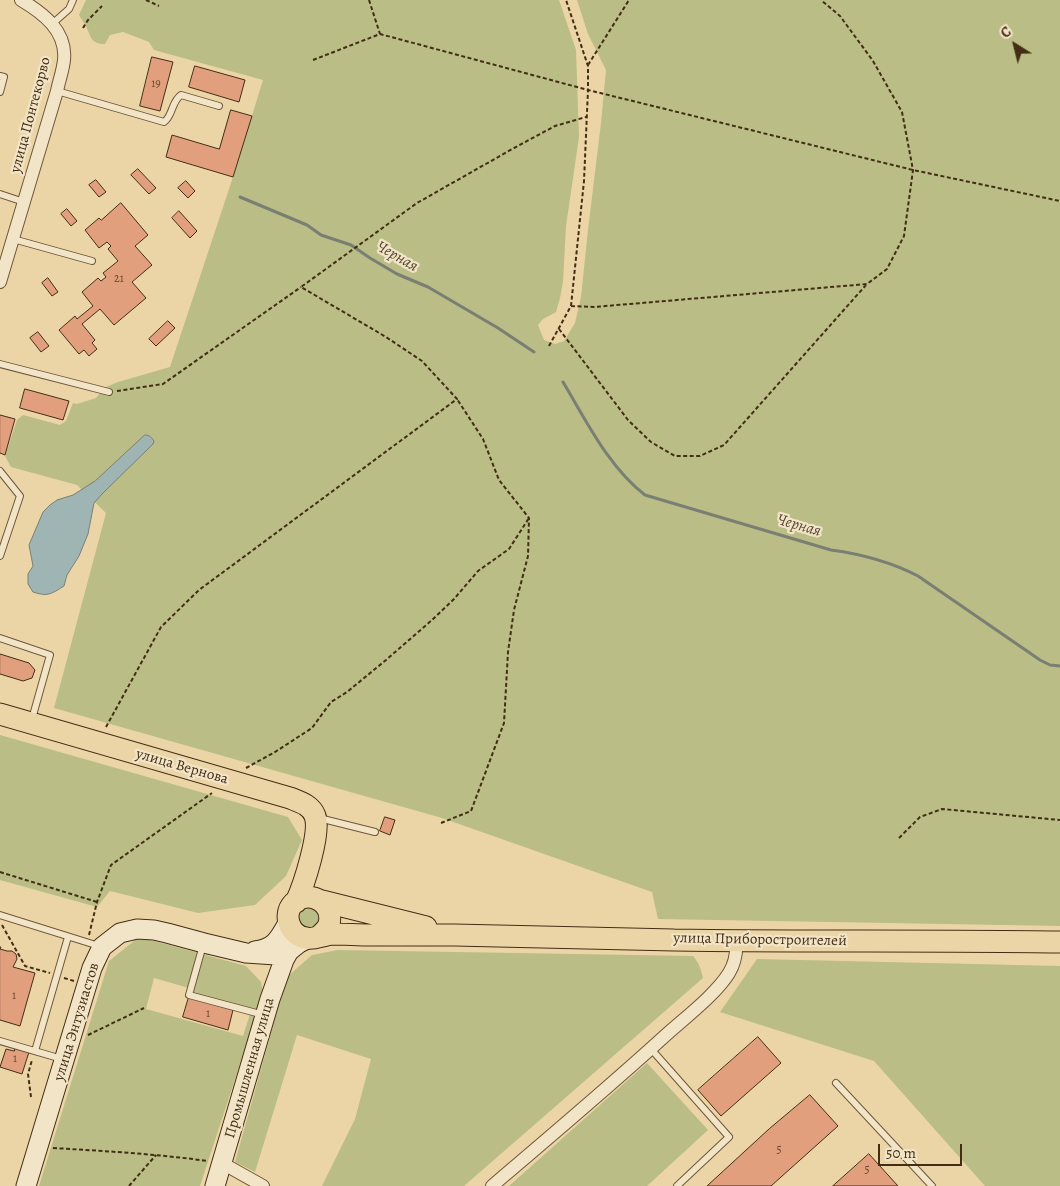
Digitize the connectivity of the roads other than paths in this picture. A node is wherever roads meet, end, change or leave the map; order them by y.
1 (21, 0) edge
2 (73, 0) edge
3 (52, 24) junction
4 (0, 76) edge
5 (57, 90) junction
6 (0, 92) edge
7 (219, 106) dead end
8 (0, 194) edge
9 (24, 202) junction
10 (13, 239) junction
11 (92, 261) dead end
12 (0, 282) edge
13 (0, 364) edge
14 (109, 392) road end
15 (0, 471) edge
16 (0, 556) edge
17 (0, 638) edge
18 (0, 714) edge
19 (31, 722) junction
20 (315, 816) junction
21 (375, 832) dead end
22 (310, 861) junction
23 (319, 900) junction
24 (296, 902) junction
25 (1, 919) edge
26 (288, 923) junction
27 (460, 935) junction
28 (68, 936) junction
29 (313, 938) junction
30 (736, 940) junction
31 (95, 942) junction
32 (1060, 942) edge
33 (204, 944) junction
34 (289, 951) junction
35 (246, 953) junction
36 (265, 1016) junction
37 (0, 1040) edge
38 (651, 1049) junction
39 (35, 1051) junction
40 (65, 1060) junction
41 (836, 1083) dead end
42 (222, 1163) junction
43 (26, 1186) edge
44 (215, 1186) edge
45 (264, 1186) edge
46 (492, 1186) edge
47 (677, 1186) edge
48 (932, 1186) edge

1 - 3 street, улица Понтекорво
2 - 3 lane
3 - 5 street, улица Понтекорво
4 - 6 lane
5 - 7 lane
5 - 9 street, улица Понтекорво
8 - 9 lane
9 - 10 street, улица Понтекорво
10 - 11 lane
10 - 12 street, улица Понтекорво
13 - 14 lane
15 - 16 lane
17 - 19 lane
18 - 19 main road, улица Вернова
19 - 20 main road, улица Вернова
20 - 21 lane
20 - 22 main road
22 - 23 main road
22 - 24 main road
23 - 24 main road
23 - 27 main road, улица Приборостроителей
23 - 29 main road
24 - 26 main road
25 - 28 lane
26 - 29 main road
26 - 35 street, улица Энтузиастов
27 - 29 main road, улица Приборостроителей
27 - 30 main road, улица Приборостроителей
28 - 31 lane
28 - 39 lane
29 - 34 street, улица Энтузиастов
30 - 32 main road, улица Приборостроителей
30 - 38 street
31 - 33 street, улица Энтузиастов
31 - 40 street, улица Энтузиастов
33 - 35 street, улица Энтузиастов
33 - 36 lane
34 - 35 street, улица Энтузиастов
34 - 36 street, Промышленная улица
36 - 42 street, Промышленная улица
37 - 39 lane
38 - 46 street
38 - 47 lane
39 - 40 lane
40 - 43 street, улица Энтузиастов
41 - 48 lane
42 - 44 street, Промышленная улица
42 - 45 street

